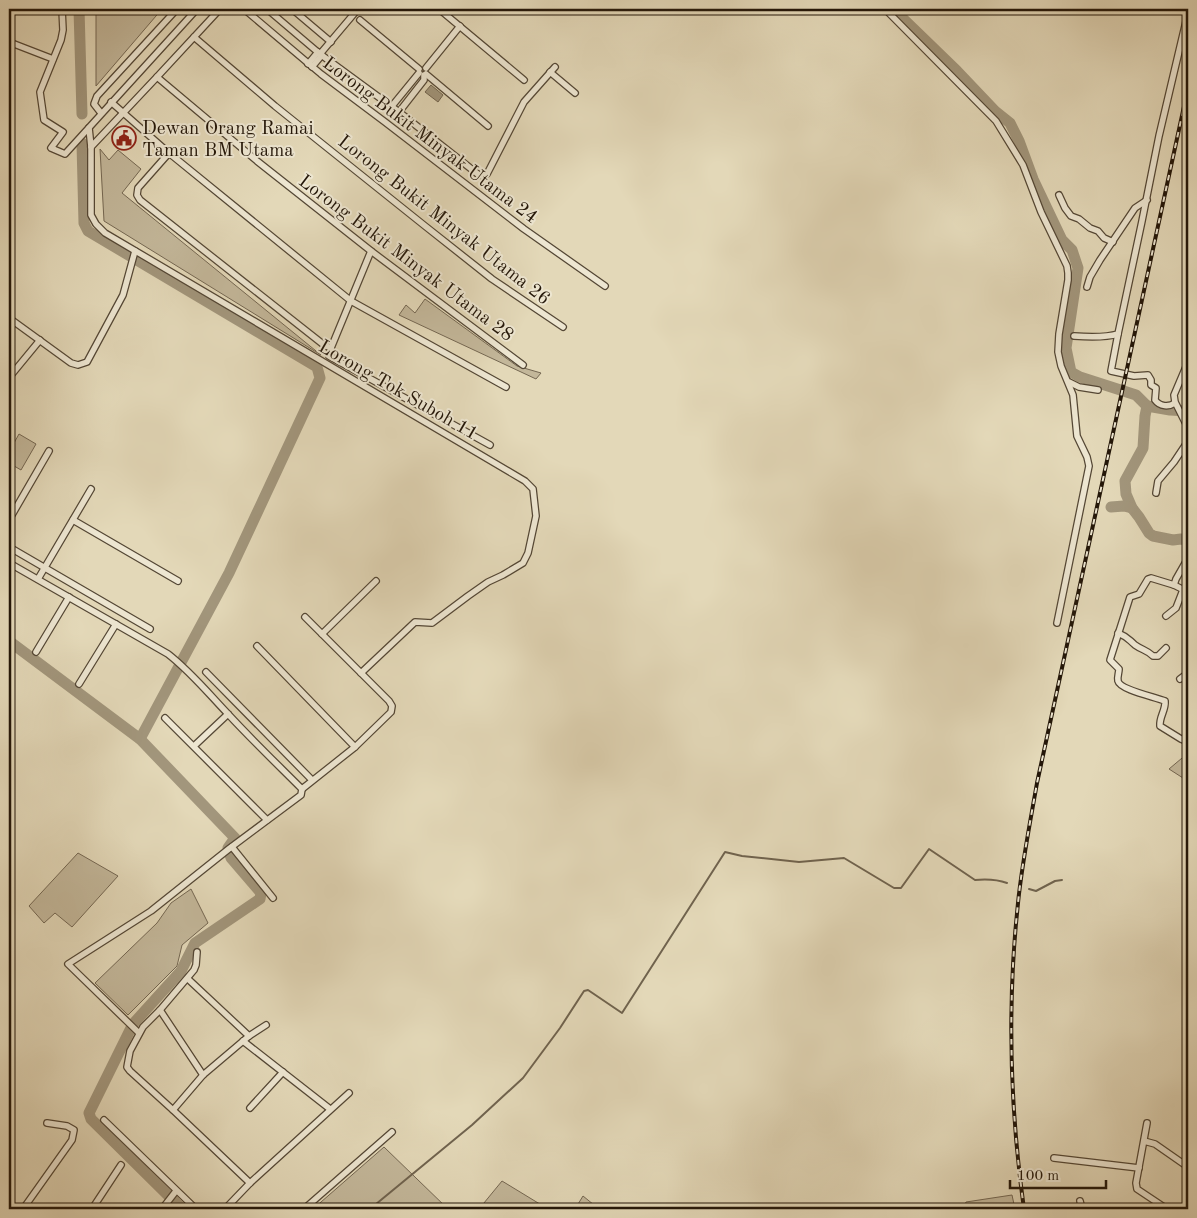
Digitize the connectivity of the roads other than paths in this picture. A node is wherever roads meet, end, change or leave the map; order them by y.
1 (62, 9) edge
2 (177, 9) edge
3 (197, 9) edge
4 (220, 9) edge
5 (244, 9) edge
6 (267, 9) edge
7 (292, 9) edge
8 (358, 9) edge
9 (439, 9) edge
10 (885, 9) edge
11 (1188, 13) edge
12 (360, 20) dead end
13 (460, 26) junction
14 (194, 37) junction
15 (9, 42) edge
16 (330, 42) junction
17 (320, 54) junction
18 (53, 59) junction
19 (310, 65) junction
20 (554, 66) dead end
21 (423, 72) junction
22 (550, 72) junction
23 (157, 77) junction
24 (524, 80) dead end
25 (575, 93) dead end
26 (111, 102) junction
27 (392, 106) junction
28 (102, 112) junction
29 (398, 112) junction
30 (123, 113) junction
31 (488, 126) dead end
32 (89, 128) junction
33 (91, 147) junction
34 (169, 153) junction
35 (1058, 195) dead end
36 (1146, 200) junction
37 (1113, 242) junction
38 (371, 251) junction
39 (134, 253) junction
40 (605, 286) dead end
41 (1087, 287) dead end
42 (351, 301) junction
43 (9, 318) edge
44 (563, 327) dead end
45 (1118, 334) junction
46 (1074, 336) dead end
47 (40, 340) junction
48 (330, 348) junction
49 (1188, 362) edge
50 (523, 365) dead end
51 (12, 374) dead end
52 (1069, 382) junction
53 (506, 387) dead end
54 (1098, 390) dead end
55 (1176, 404) junction
56 (1188, 428) edge
57 (1188, 441) edge
58 (490, 444) dead end
59 (49, 451) dead end
60 (91, 489) dead end
61 (1156, 493) dead end
62 (9, 520) edge
63 (73, 520) junction
64 (9, 547) edge
65 (1188, 558) edge
66 (9, 563) edge
67 (45, 568) junction
68 (38, 579) junction
69 (178, 581) dead end
70 (376, 581) dead end
71 (1174, 585) junction
72 (1186, 591) edge
73 (69, 597) junction
74 (1166, 616) dead end
75 (305, 617) dead end
76 (1057, 623) dead end
77 (116, 624) junction
78 (150, 629) dead end
79 (1118, 633) junction
80 (322, 634) junction
81 (257, 646) dead end
82 (1166, 648) dead end
83 (36, 652) dead end
84 (206, 672) dead end
85 (361, 673) junction
86 (1188, 673) edge
87 (1180, 679) dead end
88 (79, 684) dead end
89 (228, 714) junction
90 (165, 718) dead end
91 (1188, 742) edge
92 (194, 746) junction
93 (355, 747) junction
94 (312, 780) junction
95 (301, 792) junction
96 (267, 820) junction
97 (229, 849) junction
98 (273, 898) dead end
99 (197, 952) dead end
100 (188, 979) junction
101 (160, 1010) junction
102 (266, 1025) dead end
103 (138, 1032) junction
104 (246, 1039) junction
105 (283, 1072) junction
106 (203, 1075) junction
107 (349, 1093) dead end
108 (250, 1108) dead end
109 (330, 1109) junction
110 (173, 1110) junction
111 (104, 1120) dead end
112 (1147, 1122) dead end
113 (46, 1123) dead end
114 (392, 1132) dead end
115 (1144, 1141) junction
116 (1054, 1158) dead end
117 (121, 1164) dead end
118 (1188, 1167) edge
119 (1139, 1168) junction
120 (250, 1183) junction
121 (175, 1192) junction
122 (1080, 1201) dead end
123 (163, 1208) edge
124 (23, 1209) edge
125 (92, 1209) edge
126 (196, 1209) edge
127 (225, 1209) edge
128 (304, 1209) edge
129 (1082, 1209) edge
130 (1167, 1209) edge

1 - 18 street
2 - 28 street
3 - 26 street
4 - 14 street
5 - 19 street, Lorong Bukit Minyak Utama 24
6 - 17 street
7 - 16 street
8 - 16 street
9 - 13 street
10 - 52 street
11 - 36 street
12 - 21 street
13 - 21 street
13 - 24 street
14 - 23 street
14 - 44 street, Lorong Bukit Minyak Utama 26
15 - 18 street
16 - 17 street
17 - 19 street
17 - 27 street
18 - 32 street
19 - 40 street, Lorong Bukit Minyak Utama 24
20 - 22 street
21 - 27 street
21 - 29 street
21 - 31 street
22 - 25 street
22 - 29 street
23 - 30 street
23 - 38 street, Lorong Bukit Minyak Utama 28
26 - 28 street
26 - 30 street
27 - 29 street
28 - 32 street
30 - 33 street
30 - 34 street
32 - 33 street, Lorong Tok Suboh 11
33 - 39 street, Lorong Tok Suboh 11
34 - 42 street
34 - 48 street
35 - 37 street
36 - 37 street
36 - 45 street
37 - 41 street
38 - 42 street
38 - 50 street, Lorong Bukit Minyak Utama 28
39 - 47 street
39 - 85 street, Lorong Tok Suboh 11
42 - 48 street
42 - 53 street
43 - 47 street
45 - 46 street
45 - 55 street
47 - 51 street
48 - 58 street
49 - 55 street
52 - 54 street
52 - 76 street
55 - 56 street
57 - 61 street
59 - 62 street
60 - 63 street
63 - 67 street
63 - 69 street
64 - 67 street
65 - 71 street
66 - 68 street
67 - 68 street
67 - 78 street
68 - 73 street
70 - 80 street
71 - 72 street
71 - 79 street
72 - 74 street
73 - 77 street
73 - 83 street
75 - 80 street
77 - 88 street
77 - 89 street
79 - 82 street
79 - 91 street
80 - 85 street
81 - 93 street
84 - 94 street
85 - 93 street
86 - 87 street
89 - 92 street
89 - 95 street
90 - 92 street
92 - 96 street
93 - 94 street
94 - 95 street
95 - 96 street
96 - 97 street
97 - 98 street
97 - 103 street
99 - 100 street
100 - 101 street
100 - 104 street
101 - 103 street
101 - 106 street
102 - 104 street
103 - 110 street
104 - 105 street
104 - 106 street
105 - 108 street
105 - 109 street
106 - 110 street
107 - 109 street
109 - 120 street
110 - 120 street
111 - 121 street
112 - 115 street
113 - 124 street
114 - 128 street
115 - 118 street
115 - 119 street
116 - 119 street
117 - 125 street
119 - 130 street
120 - 127 street
121 - 123 street
121 - 126 street
122 - 129 street

